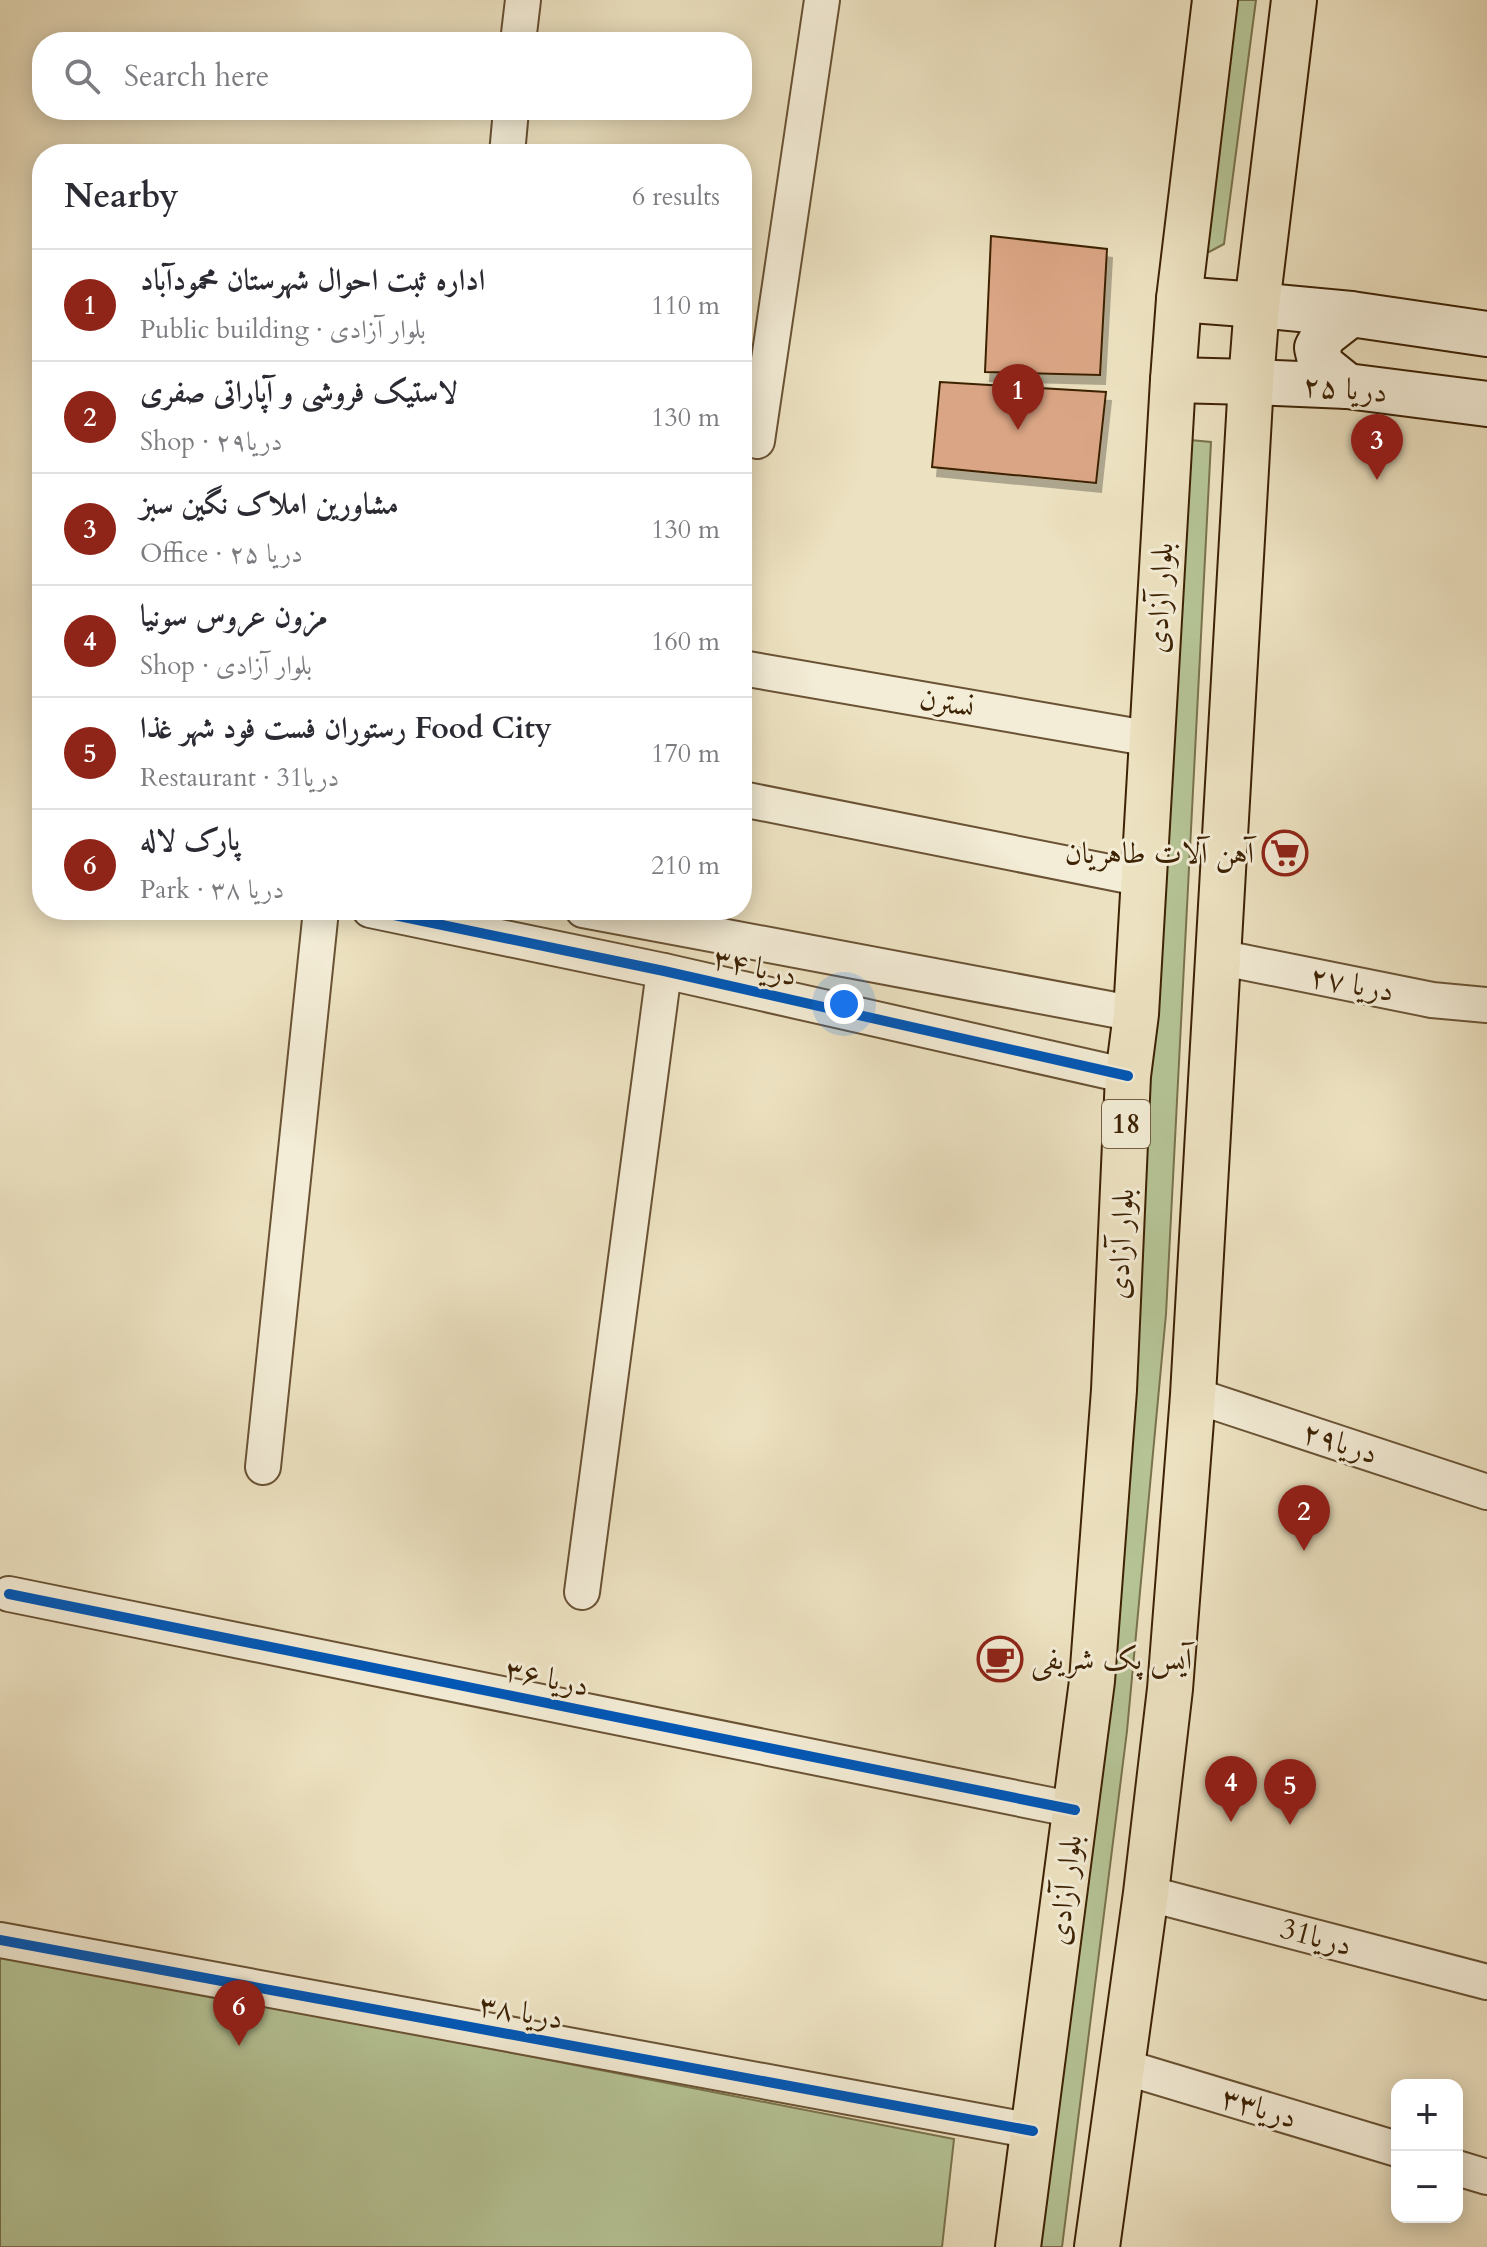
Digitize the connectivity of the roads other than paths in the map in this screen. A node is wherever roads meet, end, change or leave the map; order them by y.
1 (523, 0) edge
2 (822, 0) edge
3 (1215, 0) edge
4 (1294, 0) edge
5 (519, 32) edge
6 (510, 120) edge
7 (508, 144) edge
8 (1179, 299) junction
9 (1257, 305) junction
10 (1351, 314) junction
11 (1487, 334) edge
12 (1173, 380) junction
13 (1251, 382) junction
14 (1347, 386) junction
15 (1487, 404) edge
16 (757, 441) dead end
17 (752, 670) edge
18 (1152, 739) junction
19 (752, 801) edge
20 (1144, 879) junction
21 (320, 920) edge
22 (418, 920) edge
23 (636, 920) edge
24 (1218, 957) junction
25 (664, 971) junction
26 (1487, 1005) edge
27 (1136, 1014) junction
28 (1128, 1076) junction
29 (1193, 1395) junction
30 (263, 1467) dead end
31 (1487, 1492) edge
32 (582, 1592) dead end
33 (9, 1594) dead end
34 (1075, 1810) junction
35 (1146, 1893) junction
36 (0, 1940) edge
37 (1487, 1982) edge
38 (1121, 2066) junction
39 (1033, 2131) junction
40 (1391, 2147) edge
41 (1463, 2170) edge
42 (1487, 2177) edge
43 (1018, 2247) edge
44 (1097, 2247) edge

1 - 5 street
2 - 16 street
3 - 8 main road, بلوار آزادی / 18
4 - 9 main road
6 - 7 street
8 - 9 main road
8 - 12 main road, بلوار آزادی / 18
9 - 10 main road
9 - 13 main road
10 - 11 main road
10 - 14 main road
12 - 13 main road
12 - 18 main road, بلوار آزادی / 18
13 - 14 main road, دریا ۲۵
13 - 24 main road
14 - 15 main road, دریا ۲۵
17 - 18 street, نسترن
18 - 20 main road, بلوار آزادی / 18
19 - 20 street
20 - 27 main road, بلوار آزادی / 18
21 - 30 street
22 - 25 street, دریا ۳۴
23 - 27 street, دریا ۳۴
24 - 26 street, دریا ۲۷
24 - 29 main road
25 - 28 street, دریا ۳۴
25 - 32 street
27 - 28 main road, بلوار آزادی / 18
28 - 34 main road, بلوار آزادی / 18
29 - 31 street, دریا۲۹
29 - 35 main road
33 - 34 street, دریا ۳۶
34 - 39 main road, بلوار آزادی / 18
35 - 37 street, دریا31
35 - 38 main road
36 - 39 street, دریا ۳۸
38 - 40 street, دریا۳۳
38 - 44 main road
39 - 43 main road, بلوار آزادی / 18
41 - 42 street

